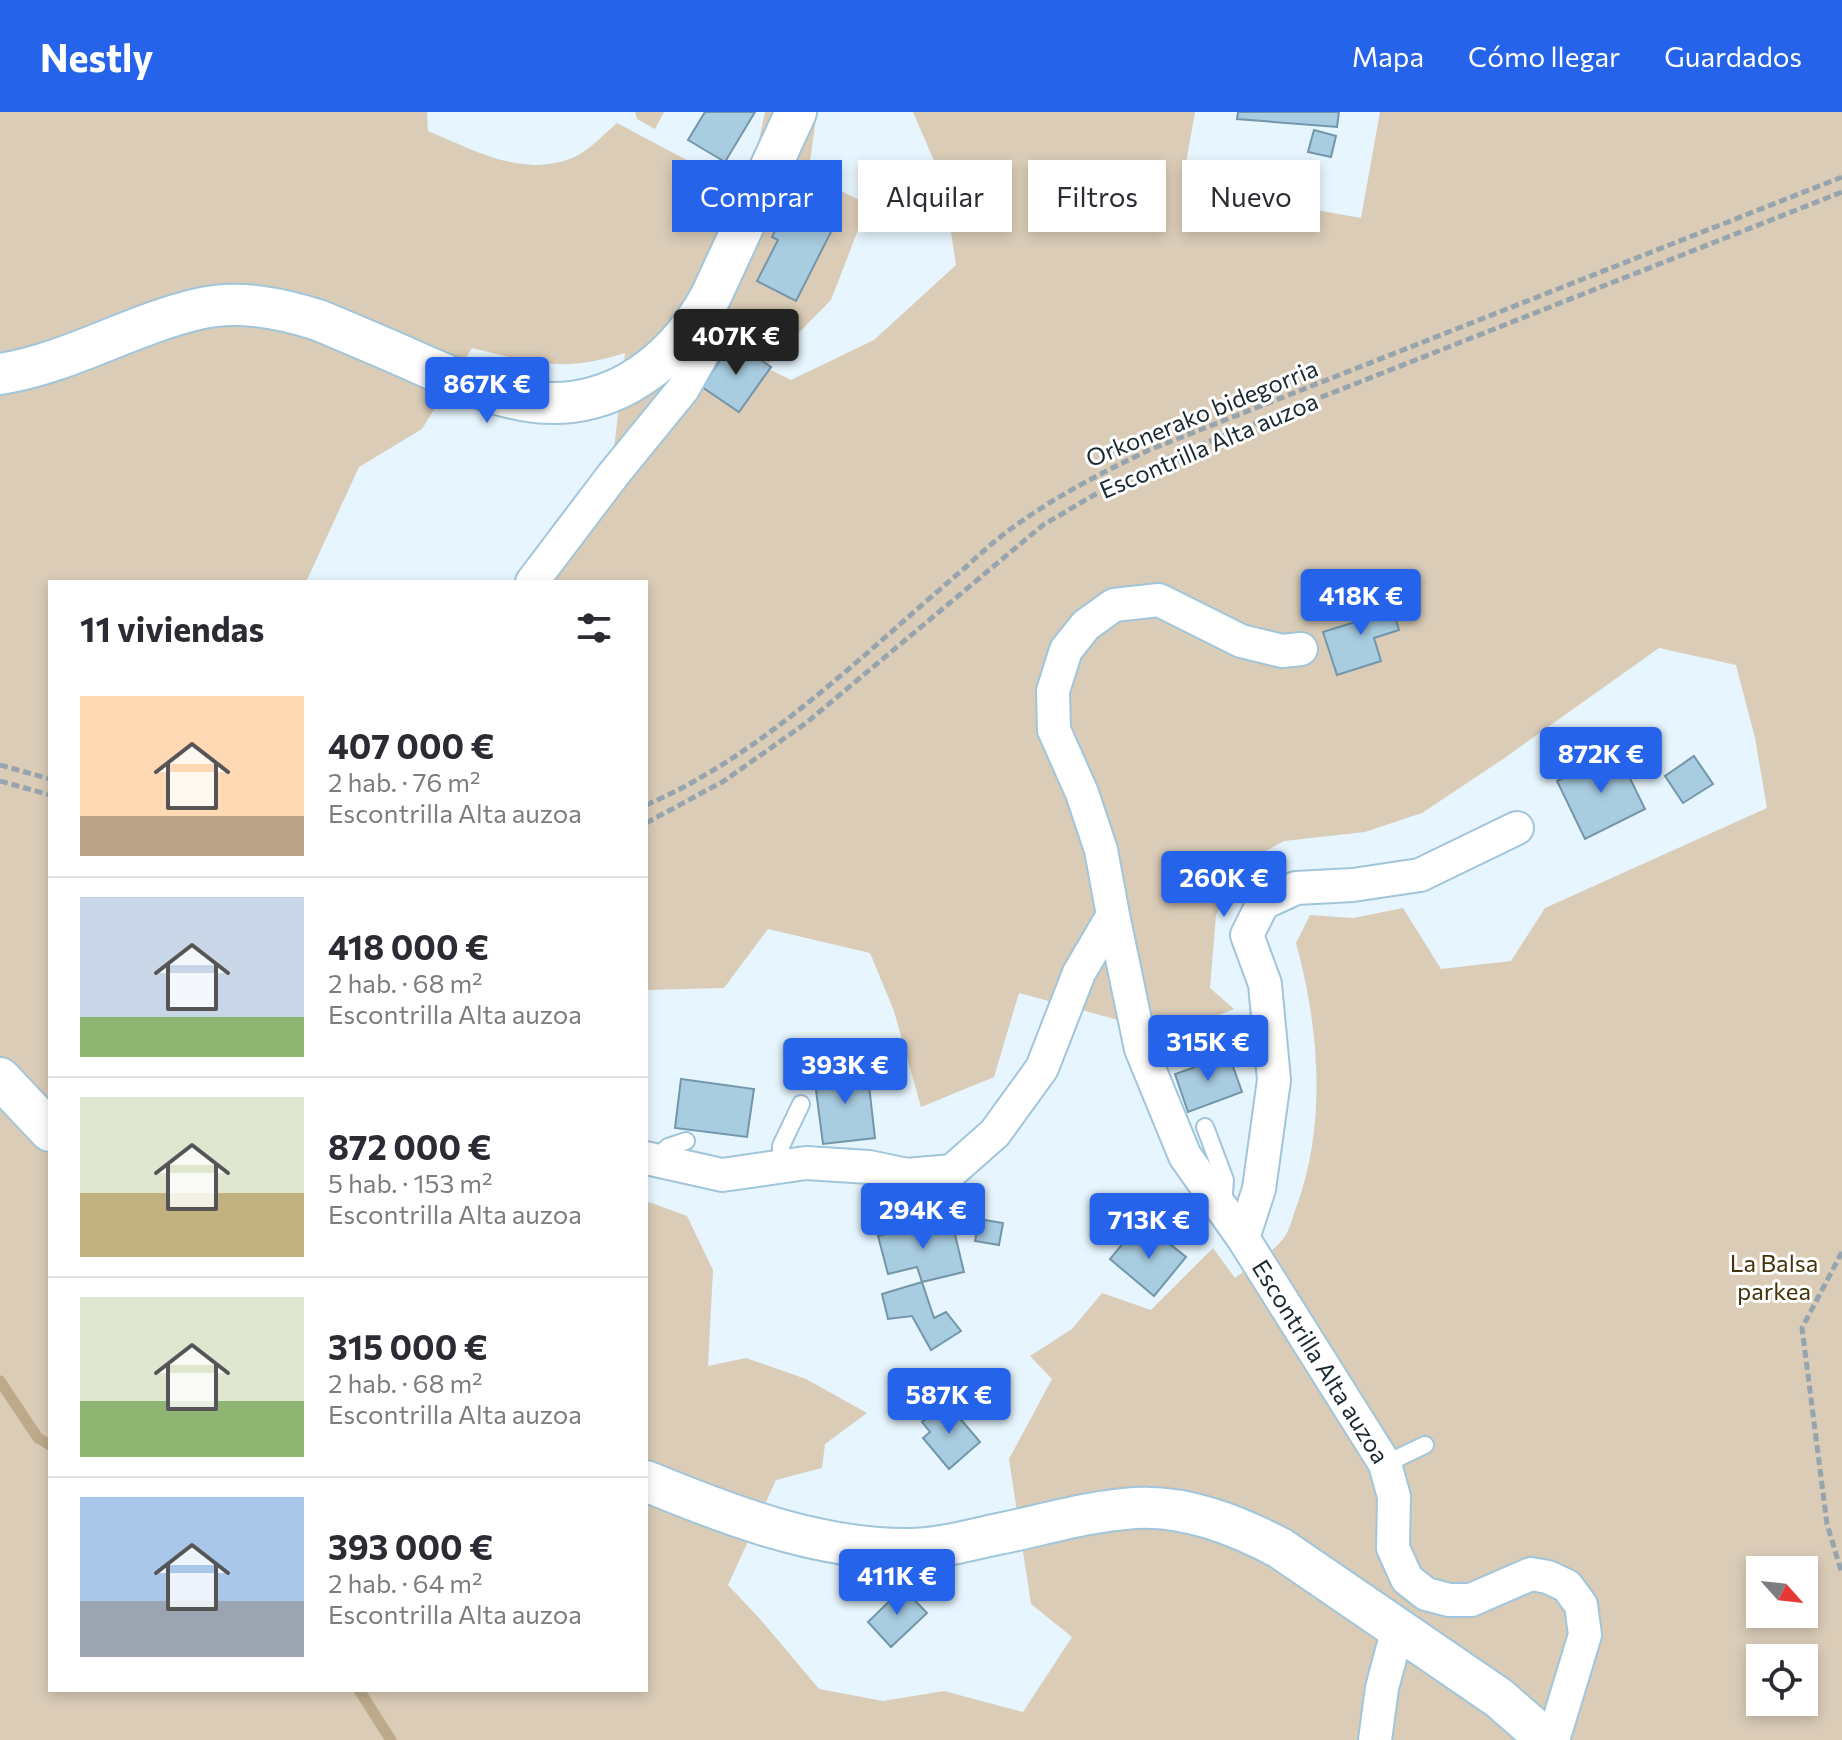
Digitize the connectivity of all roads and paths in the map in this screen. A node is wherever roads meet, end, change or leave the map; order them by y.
1 (796, 112) edge
2 (1842, 177) edge
3 (1842, 192) edge
4 (696, 323) junction
5 (0, 374) edge
6 (534, 580) edge
7 (1301, 649) dead end
8 (0, 765) edge
9 (48, 778) edge
10 (0, 781) edge
11 (48, 794) edge
12 (648, 804) edge
13 (648, 822) edge
14 (1517, 828) dead end
15 (1113, 915) junction
16 (0, 1078) edge
17 (801, 1104) dead end
18 (1205, 1127) dead end
19 (48, 1129) edge
20 (686, 1141) dead end
21 (650, 1160) edge
22 (781, 1167) junction
23 (1223, 1210) junction
24 (1243, 1238) junction
25 (1842, 1252) edge
26 (1425, 1445) dead end
27 (1385, 1464) junction
28 (648, 1482) edge
29 (1842, 1574) edge
30 (1398, 1628) junction
31 (1375, 1740) edge
32 (1550, 1740) edge

1 - 4 street
2 - 12 path, Orkonerako bidegorria
3 - 13 path, Escontrilla Alta auzoa
4 - 5 street
4 - 6 street
7 - 15 street, Escontrilla Alta auzoa
8 - 9 path
10 - 11 path
14 - 24 street, Escontrilla Alta auzoa
15 - 22 street
15 - 23 street, Escontrilla Alta auzoa
16 - 19 street
17 - 22 lane
18 - 23 lane
20 - 21 lane
21 - 22 street
23 - 24 street, Escontrilla Alta auzoa
24 - 27 street, Escontrilla Alta auzoa
25 - 29 path
26 - 27 lane
27 - 32 street, Escontrilla Alta auzoa
28 - 30 street, Escontrilla Alta auzoa
30 - 31 street
30 - 32 street, Escontrilla Alta auzoa

